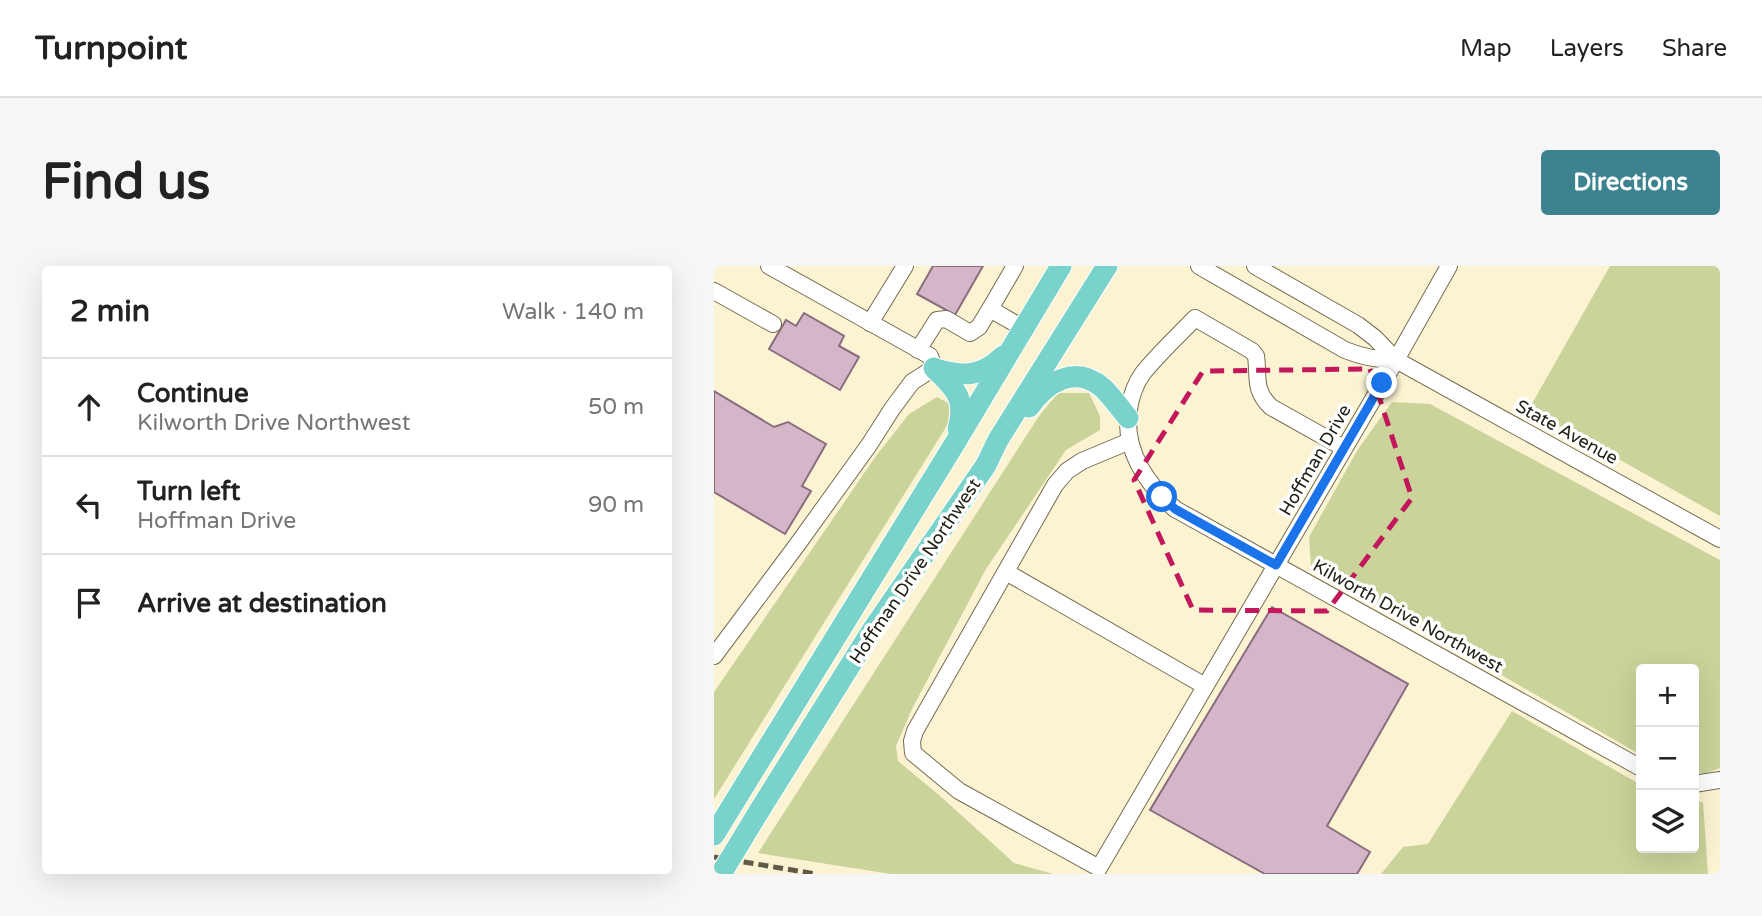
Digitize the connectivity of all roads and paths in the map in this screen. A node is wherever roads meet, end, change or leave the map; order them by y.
1 (769, 266) edge
2 (905, 266) edge
3 (1015, 266) edge
4 (1061, 266) edge
5 (1107, 266) edge
6 (1199, 266) edge
7 (1255, 266) edge
8 (1449, 266) edge
9 (714, 291) edge
10 (990, 309) junction
11 (870, 323) junction
12 (773, 324) dead end
13 (1023, 328) junction
14 (1011, 349) junction
15 (918, 350) junction
16 (1396, 360) junction
17 (934, 368) junction
18 (1128, 418) junction
19 (1130, 441) junction
20 (954, 443) junction
21 (1344, 448) junction
22 (986, 465) junction
23 (1720, 539) edge
24 (1276, 565) junction
25 (1006, 572) junction
26 (714, 656) edge
27 (1205, 686) junction
28 (1636, 765) edge
29 (1720, 780) edge
30 (1699, 782) edge
31 (714, 835) edge
32 (721, 874) edge

1 - 11 street
2 - 11 street
3 - 10 street
4 - 13 main road, Hoffman Drive Northwest
5 - 22 main road, Hoffman Drive Northwest
6 - 16 street
7 - 16 street
8 - 16 street, Hoffman Drive
9 - 12 street
10 - 13 street
10 - 15 street
11 - 15 street
13 - 14 main road, Hoffman Drive Northwest
14 - 17 main road
14 - 20 main road, Hoffman Drive Northwest
15 - 17 street
16 - 21 street, Hoffman Drive
16 - 23 street, State Avenue
17 - 20 main road
17 - 26 street
18 - 19 street, Kilworth Drive Northwest
18 - 21 street, Kilworth Drive Northwest
18 - 22 main road
19 - 24 street, Kilworth Drive Northwest
19 - 25 street
20 - 31 main road, Hoffman Drive Northwest
21 - 24 street, Hoffman Drive
22 - 32 main road, Hoffman Drive Northwest, bridge
24 - 27 street, Hoffman Drive
24 - 28 street, Kilworth Drive Northwest
25 - 27 street
25 - 27 street, Hoffman Drive
29 - 30 street

